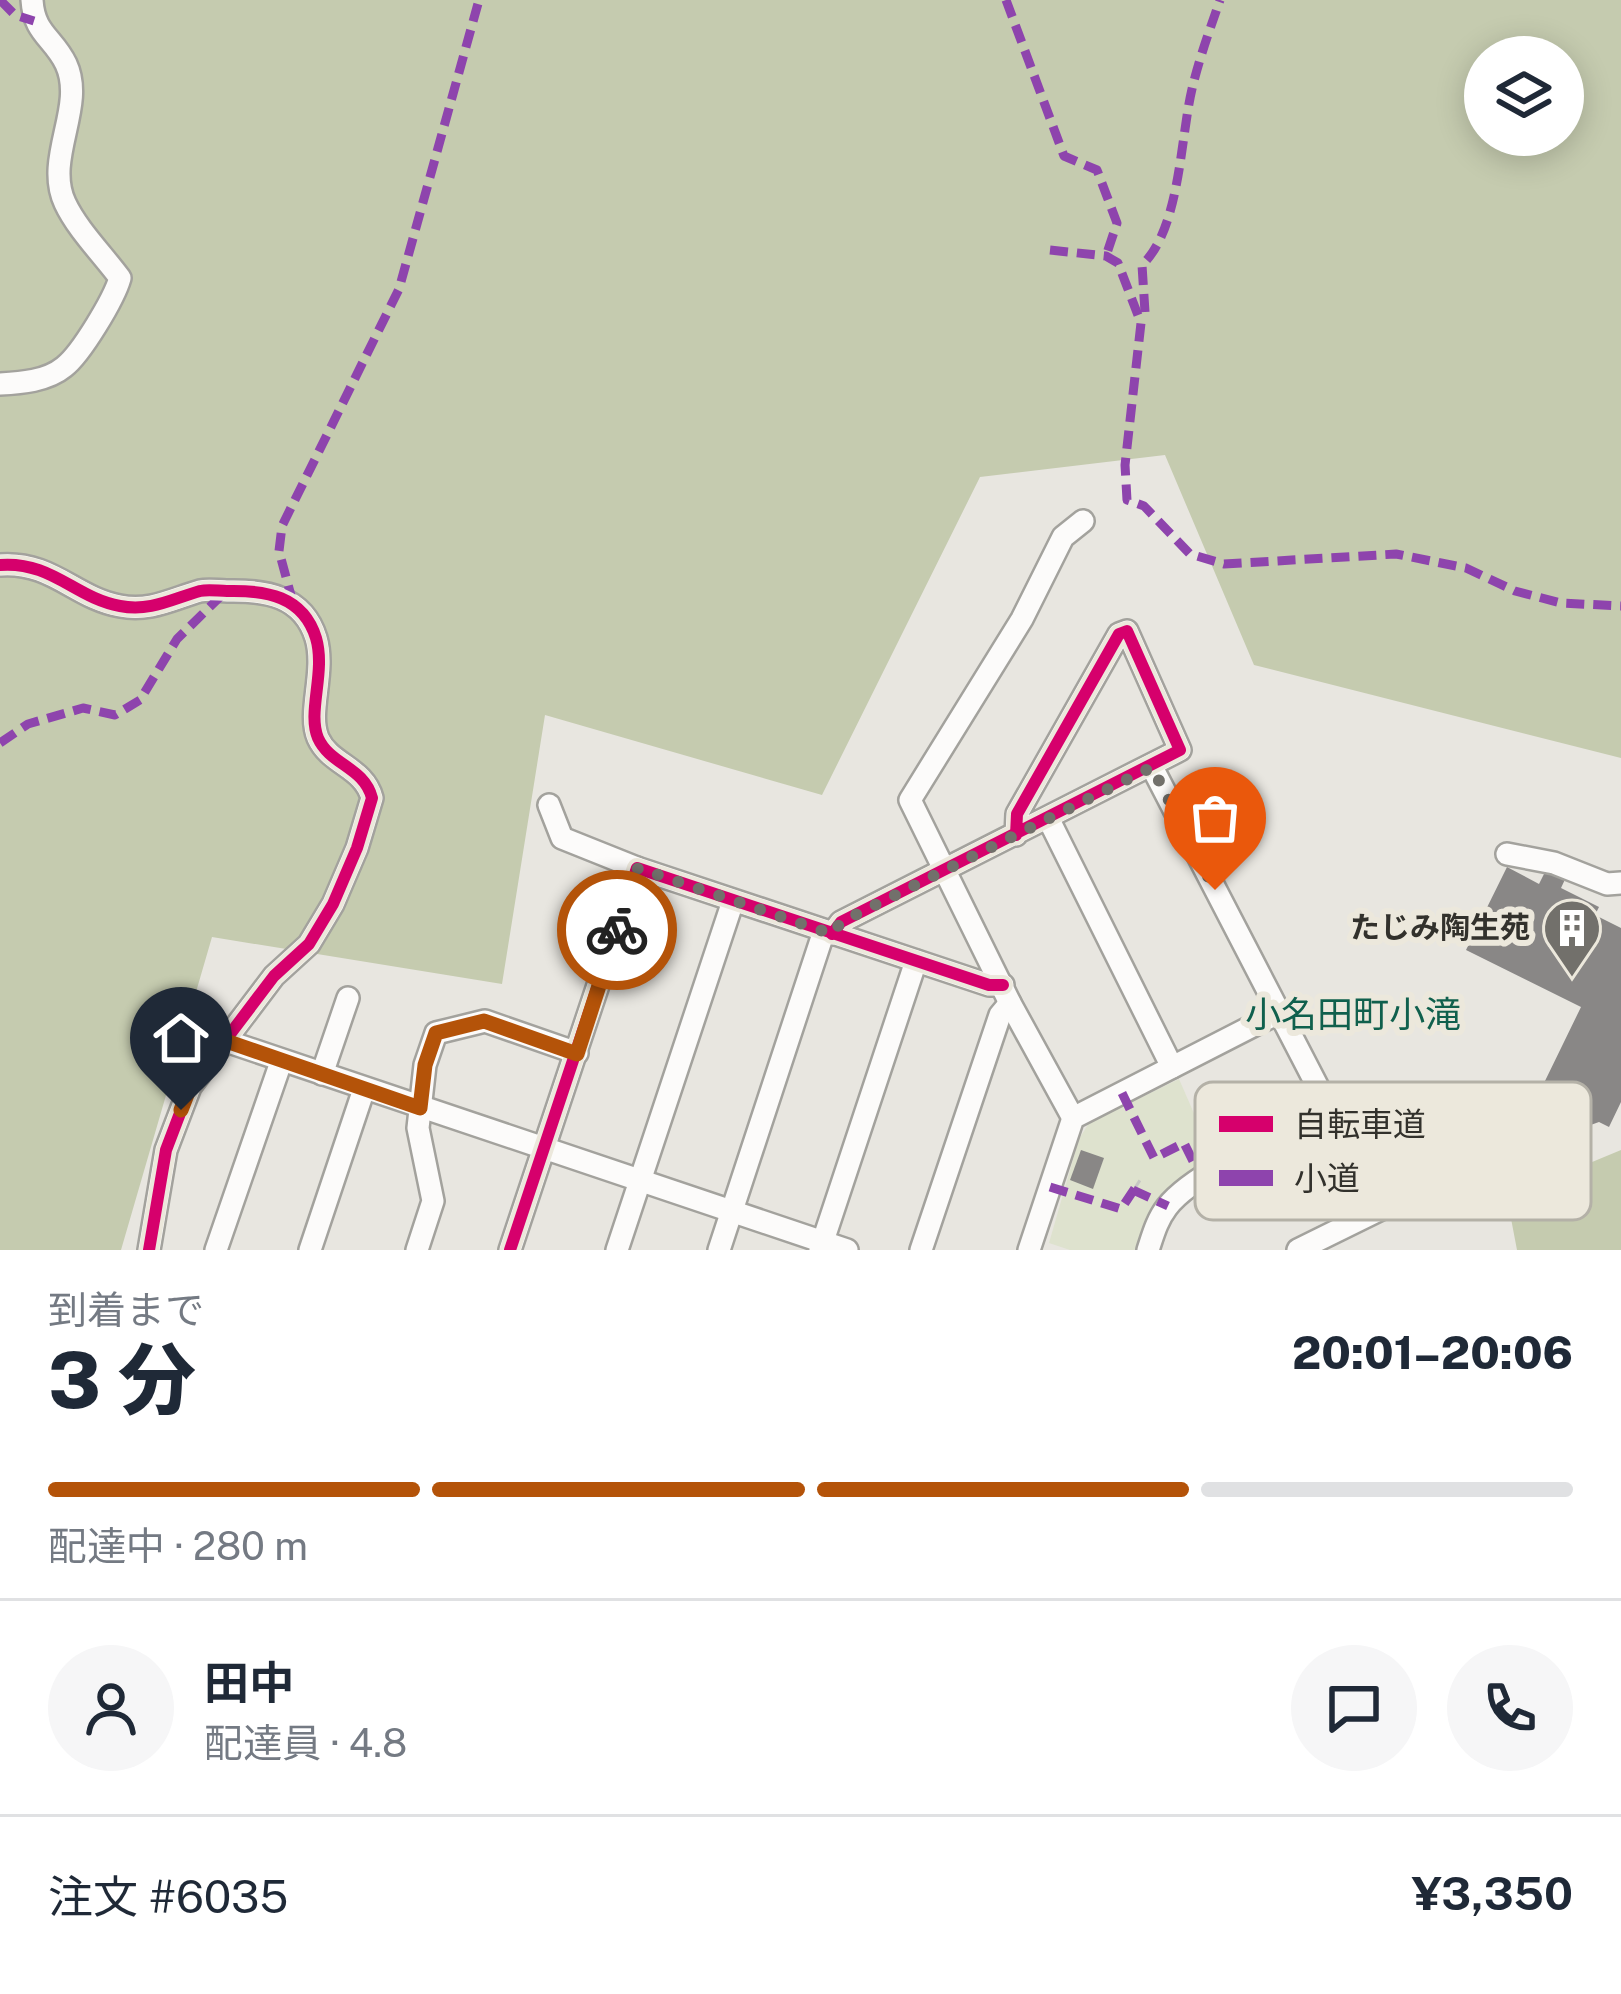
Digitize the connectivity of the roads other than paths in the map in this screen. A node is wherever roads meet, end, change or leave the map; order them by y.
1 (32, 0) edge
2 (0, 384) edge
3 (1083, 521) dead end
4 (0, 566) edge
5 (1152, 767) junction
6 (549, 805) dead end
7 (1049, 820) junction
8 (1016, 835) junction
9 (1507, 854) dead end
10 (638, 868) junction
11 (947, 870) junction
12 (1621, 883) edge
13 (733, 901) junction
14 (828, 933) junction
15 (916, 961) junction
16 (1006, 994) junction
17 (348, 998) dead end
18 (1278, 1013) junction
19 (226, 1041) junction
20 (577, 1054) junction
21 (280, 1062) junction
22 (1172, 1067) junction
23 (322, 1075) junction
24 (1313, 1082) edge
25 (364, 1090) junction
26 (420, 1108) junction
27 (1073, 1118) junction
28 (544, 1151) junction
29 (640, 1182) junction
30 (1195, 1182) edge
31 (731, 1213) junction
32 (1359, 1220) edge
33 (821, 1246) edge
34 (149, 1250) edge
35 (216, 1250) edge
36 (310, 1250) edge
37 (417, 1250) edge
38 (510, 1250) edge
39 (617, 1250) edge
40 (719, 1250) edge
41 (847, 1250) edge
42 (921, 1250) edge
43 (1029, 1250) edge
44 (1148, 1250) edge
45 (1298, 1250) edge

1 - 2 street
3 - 11 street
4 - 19 street
5 - 7 street
5 - 8 street
5 - 18 street
6 - 10 street
7 - 8 street
7 - 22 street
8 - 11 street
9 - 12 street
10 - 13 street
10 - 20 street
11 - 14 street
11 - 16 street
13 - 14 street
13 - 29 street
14 - 15 street
14 - 31 street
15 - 16 street
15 - 33 street
16 - 27 street
16 - 42 street
17 - 23 street
18 - 22 street
18 - 24 street
19 - 21 street
19 - 34 street
20 - 26 street
20 - 28 street
21 - 23 street
21 - 35 street
22 - 27 street
23 - 25 street
25 - 26 street
25 - 36 street
26 - 28 street
26 - 37 street
27 - 43 street
28 - 29 street
28 - 38 street
29 - 31 street
29 - 39 street
30 - 44 street
31 - 33 street
31 - 40 street
32 - 45 street
33 - 41 street

